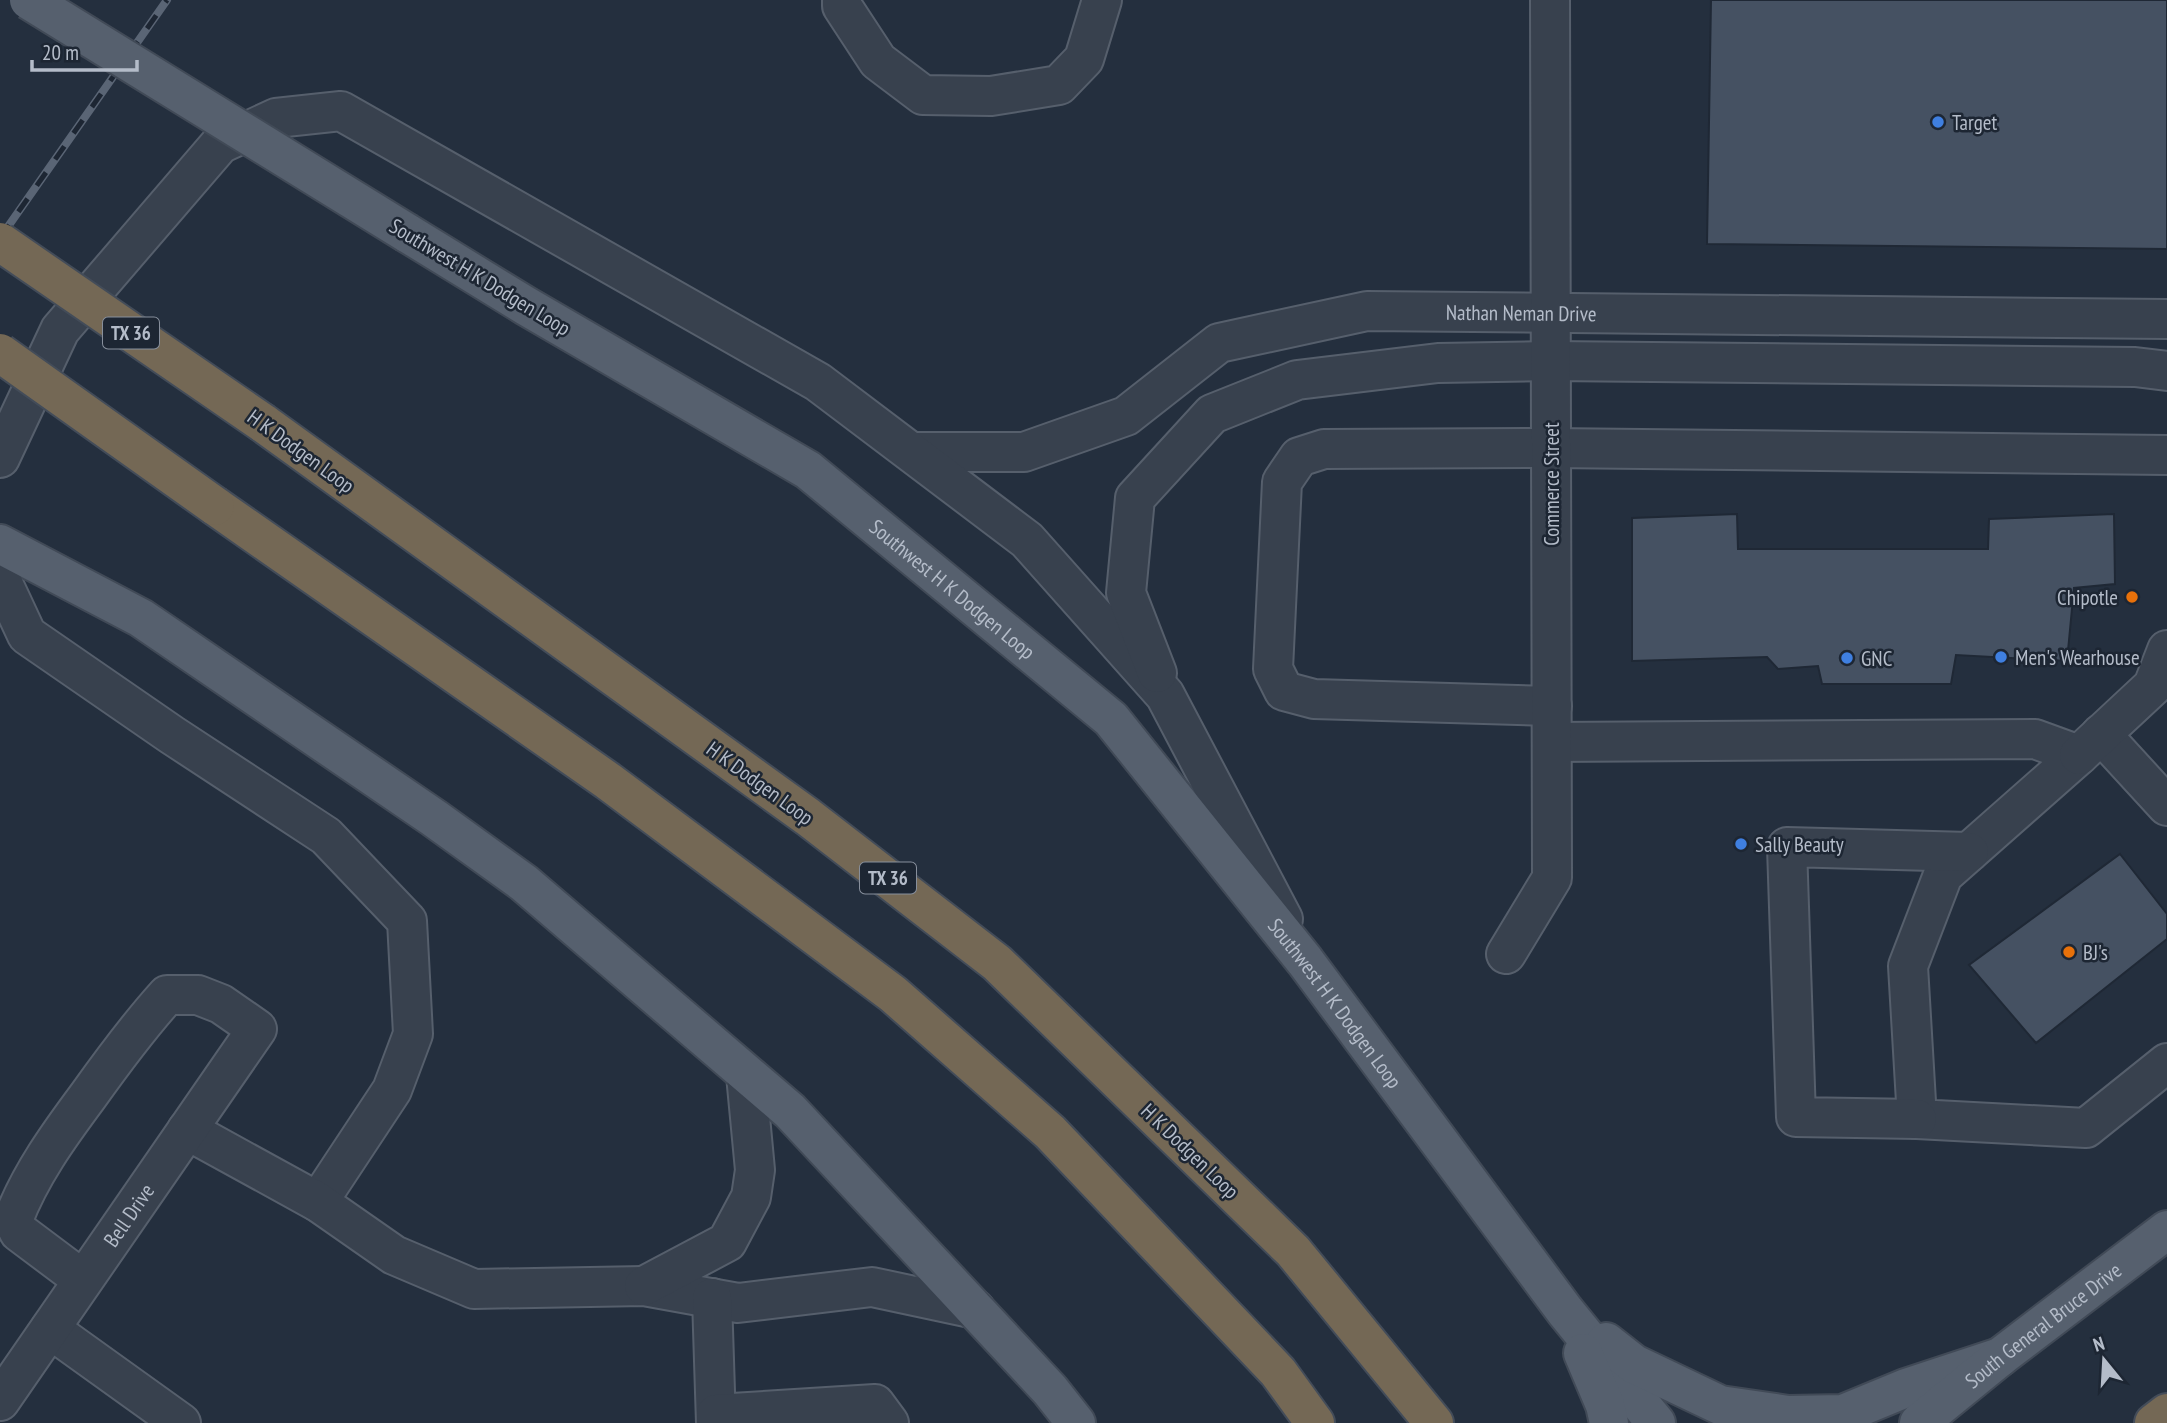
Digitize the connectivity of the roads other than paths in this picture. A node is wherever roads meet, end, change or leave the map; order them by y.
1 (29, 0) edge
2 (842, 0) edge
3 (1102, 0) edge
4 (1550, 0) edge
5 (0, 242) edge
6 (1551, 313) junction
7 (2167, 319) edge
8 (0, 354) edge
9 (1551, 361) junction
10 (2167, 371) edge
11 (1551, 448) junction
12 (912, 453) junction
13 (2167, 455) edge
14 (0, 458) edge
15 (0, 544) edge
16 (0, 577) edge
17 (2166, 654) edge
18 (1165, 695) junction
19 (1552, 724) junction
20 (2090, 745) junction
21 (2167, 806) edge
22 (1969, 852) junction
23 (1506, 954) dead end
24 (1305, 961) junction
25 (2167, 1063) edge
26 (746, 1075) junction
27 (1917, 1119) junction
28 (187, 1130) junction
29 (318, 1202) junction
30 (2167, 1230) edge
31 (83, 1280) junction
32 (645, 1286) junction
33 (712, 1298) junction
34 (975, 1309) junction
35 (1565, 1311) junction
36 (50, 1329) junction
37 (2000, 1357) junction
38 (0, 1401) edge
39 (2167, 1413) edge
40 (716, 1418) edge
41 (181, 1423) edge
42 (889, 1423) edge
43 (1076, 1423) edge
44 (1315, 1423) edge
45 (1434, 1423) edge
46 (1609, 1423) edge
47 (1656, 1423) edge
48 (1919, 1423) edge
49 (2154, 1423) edge

1 - 24 main road, Southwest H K Dodgen Loop, bridge
2 - 3 street
4 - 6 street, Commerce Street
5 - 45 highway, H K Dodgen Loop / TX 36, bridge
6 - 7 street, Nathan Neman Drive
6 - 9 street, Commerce Street
6 - 12 street, Nathan Neman Drive
8 - 44 highway, bridge
9 - 10 street
9 - 11 street, Commerce Street
9 - 18 street
11 - 13 street
11 - 19 street, Commerce Street
11 - 19 street
12 - 14 street
12 - 18 street
15 - 26 main road
16 - 29 street
17 - 20 street
18 - 24 street
19 - 20 street
19 - 23 street, Commerce Street
20 - 21 street
20 - 22 street
22 - 27 street
22 - 27 street
24 - 35 main road, Southwest H K Dodgen Loop
25 - 27 street
26 - 32 street
26 - 34 main road
28 - 29 street
28 - 31 street, Bell Drive
28 - 31 street, Bell Drive
29 - 32 street
30 - 37 main road, South General Bruce Drive
31 - 36 street, Bell Drive
32 - 33 street
33 - 34 street
33 - 40 street
34 - 43 main road
35 - 37 main road
35 - 46 main road
35 - 47 main road, Southwest H K Dodgen Loop
36 - 38 street, Bell Drive
36 - 41 street
37 - 48 main road, South General Bruce Drive
39 - 49 highway
40 - 42 street

